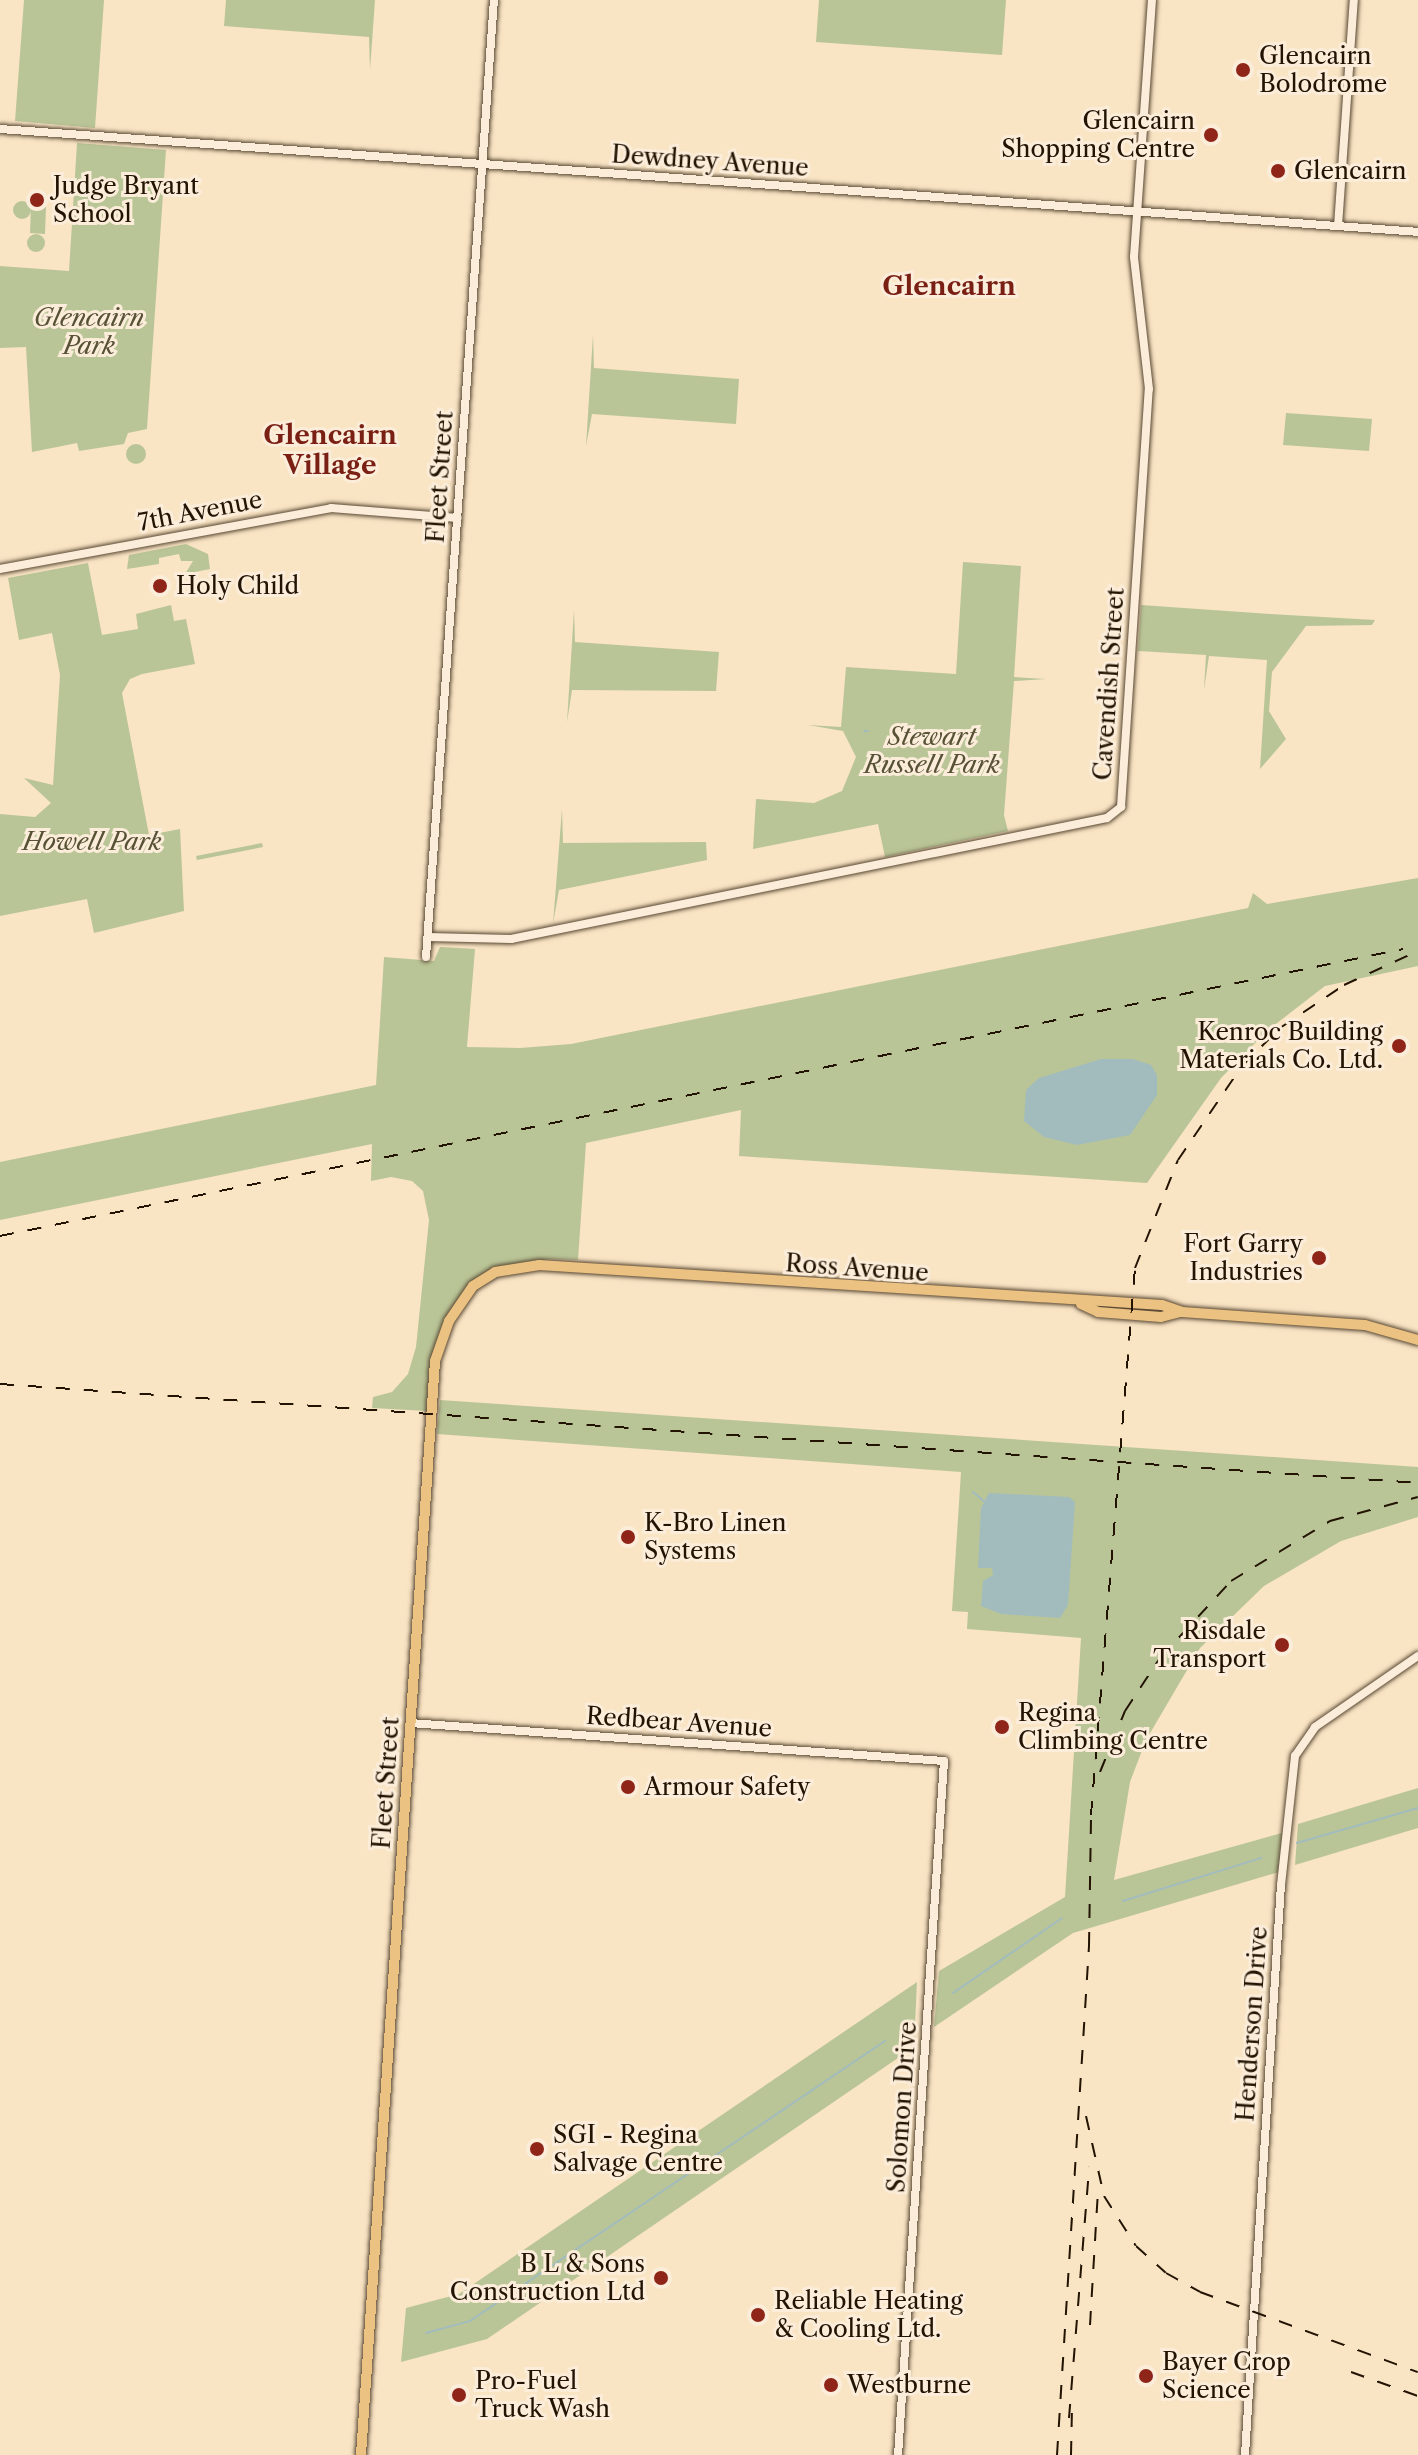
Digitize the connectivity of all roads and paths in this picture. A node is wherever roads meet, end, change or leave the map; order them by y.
1 (494, 0) edge
2 (1152, 0) edge
3 (1354, 0) edge
4 (0, 129) edge
5 (482, 164) junction
6 (1137, 211) junction
7 (1338, 226) junction
8 (1418, 232) edge
9 (458, 518) junction
10 (0, 569) edge
11 (428, 937) junction
12 (426, 957) dead end
13 (630, 1273) joint
14 (1418, 1340) edge
15 (1418, 1656) edge
16 (410, 1723) junction
17 (944, 1761) joint
18 (361, 2455) edge
19 (898, 2455) edge
20 (1245, 2455) edge

1 - 5 street, Fleet Street
2 - 6 street, Cavendish Street
3 - 7 street
4 - 5 street, Dewdney Avenue
5 - 6 street, Dewdney Avenue
5 - 9 street, Fleet Street
6 - 7 street, Dewdney Avenue
6 - 11 street, Cavendish Street
7 - 8 street, Dewdney Avenue
9 - 10 street, 7th Avenue
9 - 11 street, Fleet Street
11 - 12 street, Fleet Street
13 - 14 main road, Ross Avenue
13 - 16 main road, Fleet Street
15 - 20 street, Henderson Drive
16 - 17 street, Redbear Avenue
16 - 18 main road, Fleet Street
17 - 19 street, Solomon Drive

